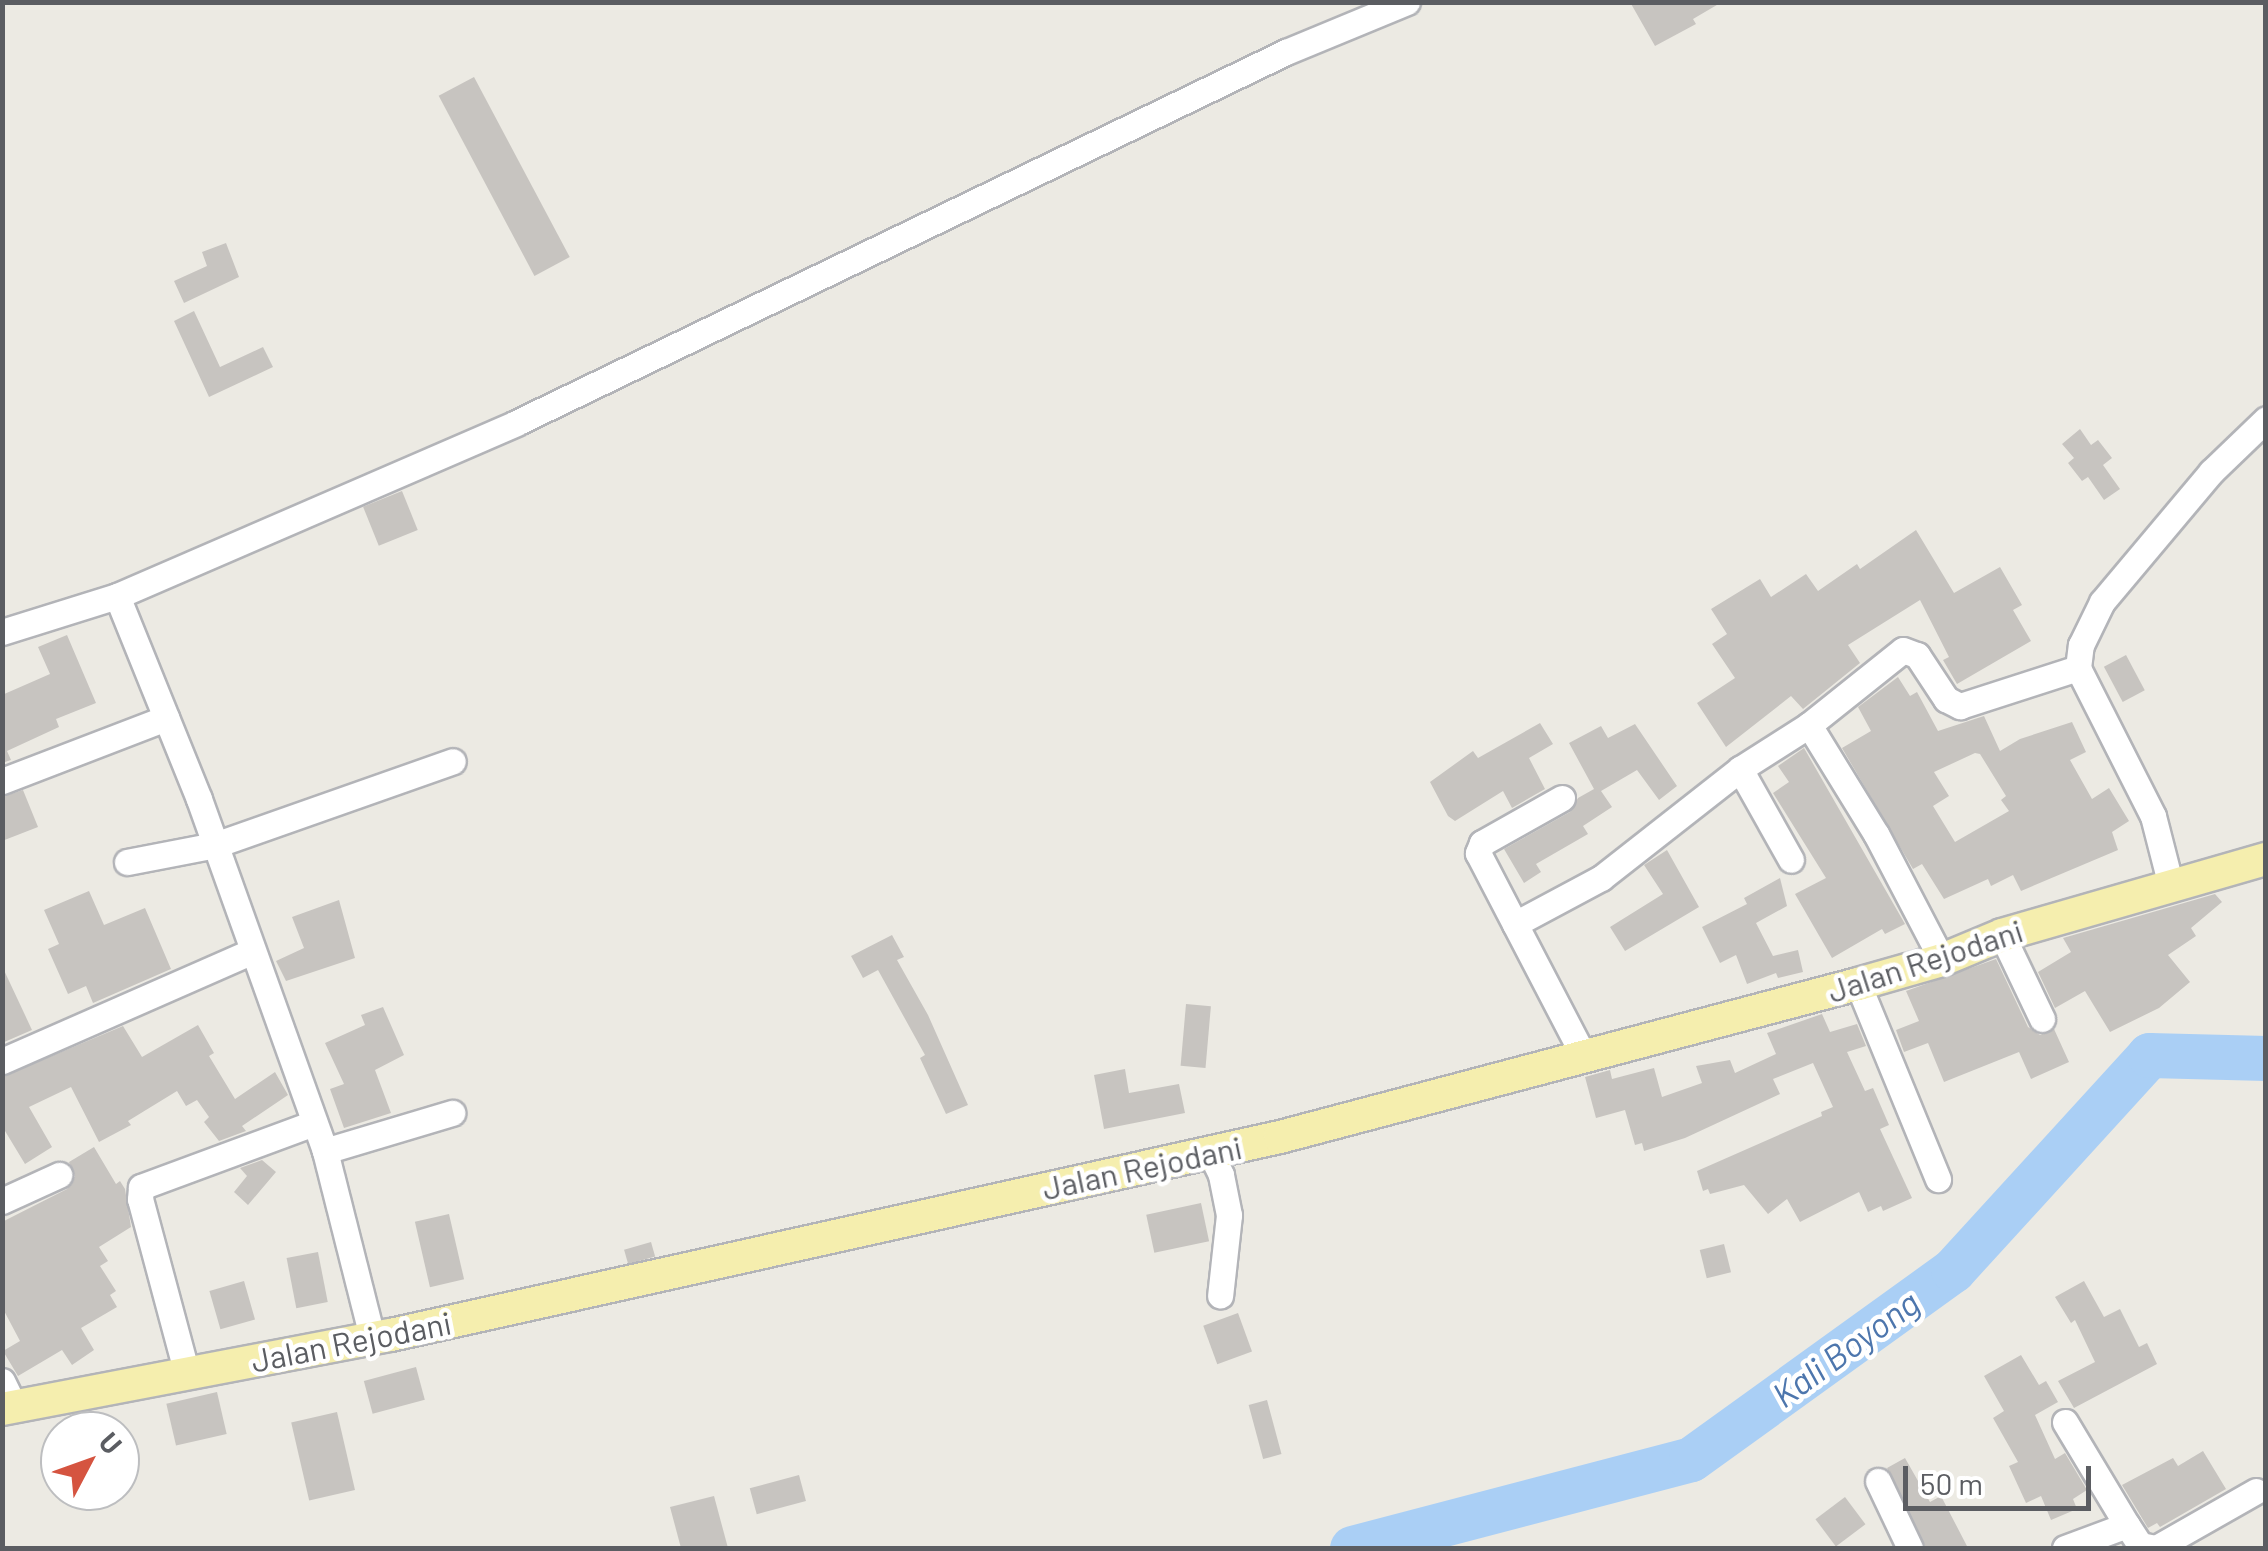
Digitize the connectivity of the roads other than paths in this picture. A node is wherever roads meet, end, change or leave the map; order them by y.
1 (1407, 2) edge
2 (2266, 419) edge
3 (118, 596) junction
4 (2, 632) edge
5 (2078, 668) junction
6 (166, 718) junction
7 (1809, 725) junction
8 (453, 761) dead end
9 (1740, 770) junction
10 (2, 780) edge
11 (1562, 798) dead end
12 (214, 844) junction
13 (2266, 859) edge
14 (1791, 860) dead end
15 (128, 862) dead end
16 (2171, 886) junction
17 (1514, 924) junction
18 (2002, 935) junction
19 (252, 950) junction
20 (1942, 960) junction
21 (1858, 984) junction
22 (2042, 1019) dead end
23 (1583, 1055) junction
24 (2, 1062) edge
25 (452, 1113) dead end
26 (314, 1123) junction
27 (1224, 1150) junction
28 (325, 1151) junction
29 (59, 1175) dead end
30 (1938, 1179) dead end
31 (2, 1201) edge
32 (1220, 1296) dead end
33 (372, 1337) junction
34 (187, 1374) junction
35 (7, 1399) edge
36 (2065, 1422) dead end
37 (1878, 1481) dead end
38 (2256, 1491) dead end
39 (2127, 1524) junction
40 (1910, 1548) edge
41 (2065, 1548) edge

1 - 3 street
2 - 5 street
3 - 4 street
3 - 6 street
5 - 7 street
5 - 16 street
6 - 10 street
6 - 12 street
7 - 9 street
7 - 20 street
8 - 12 street
9 - 14 street
9 - 17 street
11 - 17 street
12 - 15 street
12 - 19 street
13 - 16 main road, Jalan Rejodani
16 - 18 main road, Jalan Rejodani
17 - 23 street
18 - 20 main road, Jalan Rejodani
18 - 22 street
19 - 24 street
19 - 26 street
20 - 21 main road, Jalan Rejodani
21 - 23 main road, Jalan Rejodani
21 - 30 street
23 - 27 main road, Jalan Rejodani
25 - 28 street
26 - 28 street
26 - 34 street
27 - 32 street
27 - 33 main road, Jalan Rejodani
28 - 33 street
29 - 31 street
33 - 34 main road, Jalan Rejodani
34 - 35 main road, Jalan Rejodani
36 - 39 street
37 - 40 street
38 - 39 street
39 - 41 street

